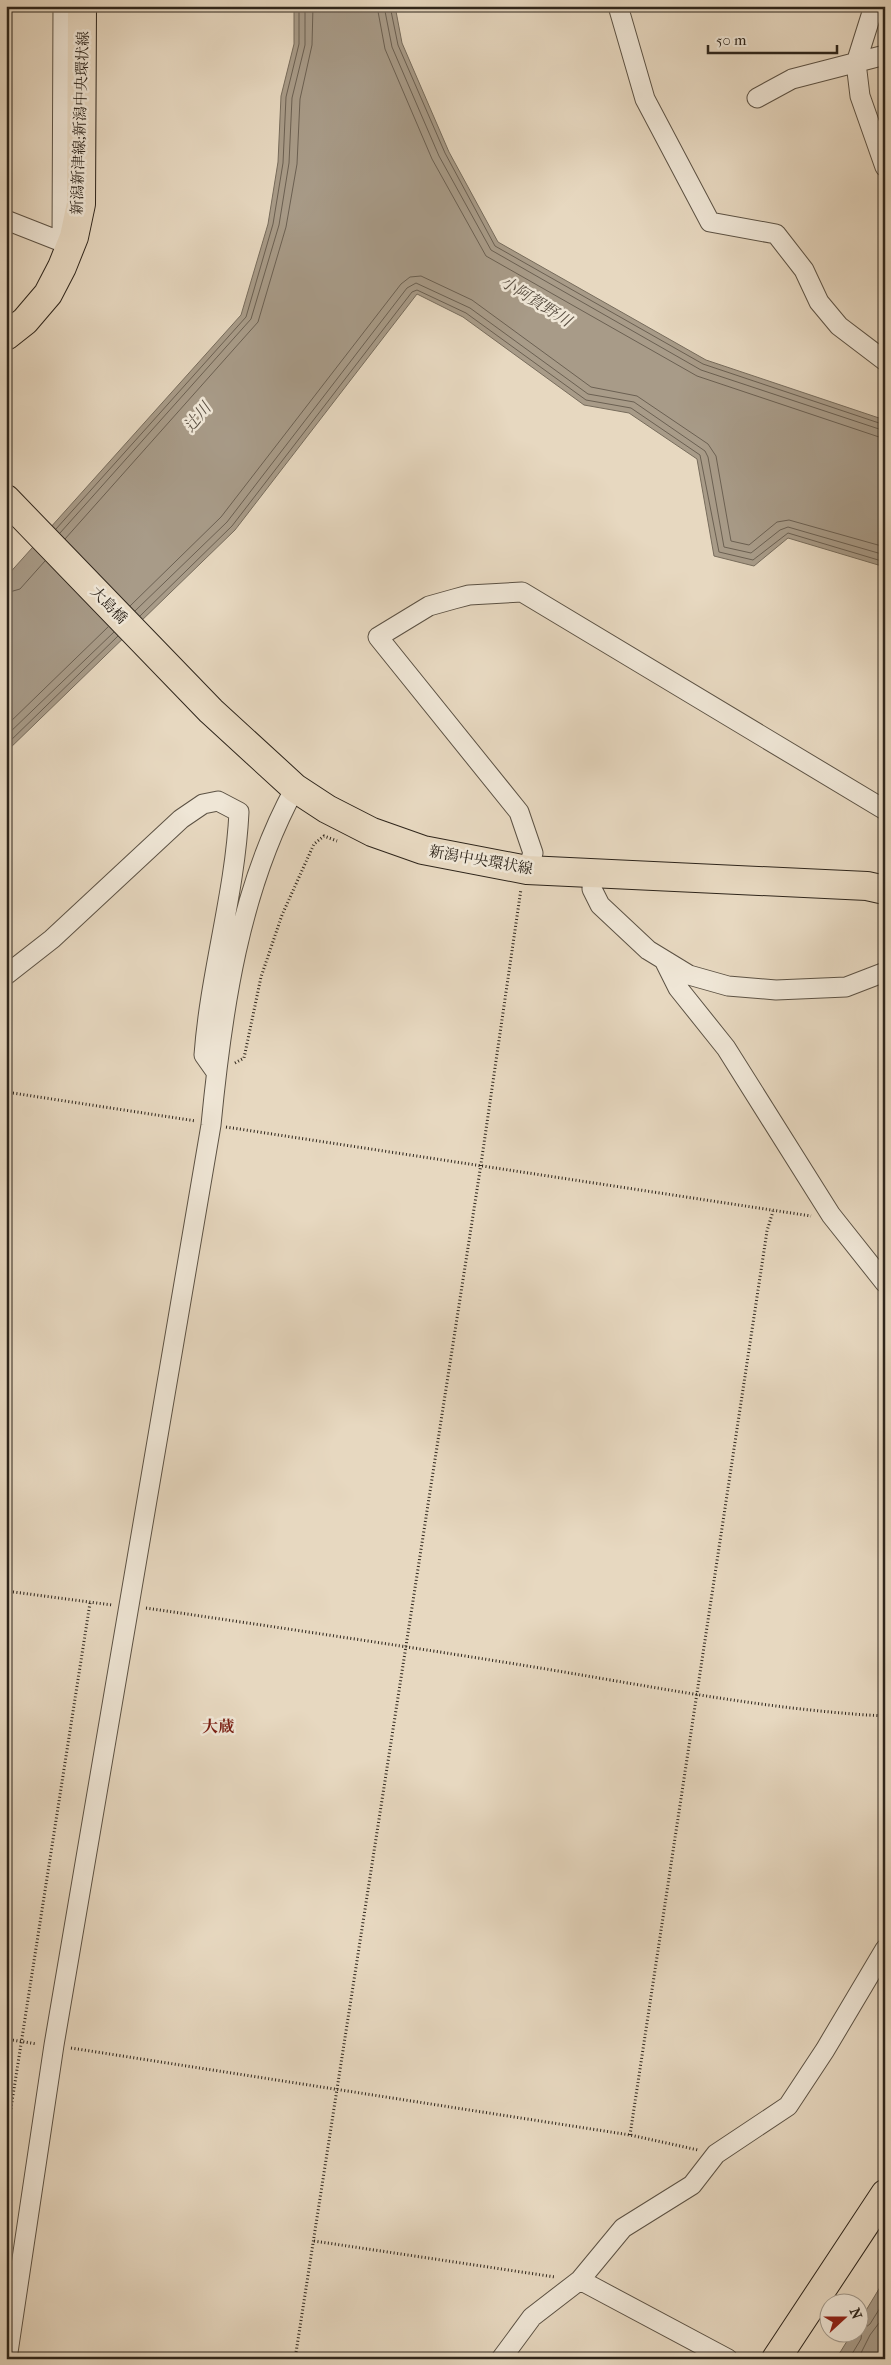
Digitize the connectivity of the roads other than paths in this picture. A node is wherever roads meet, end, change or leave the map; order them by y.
1 (63, 6) edge
2 (82, 6) edge
3 (618, 6) edge
4 (874, 6) edge
5 (885, 55) edge
6 (856, 63) junction
7 (757, 98) dead end
8 (885, 167) edge
9 (6, 220) edge
10 (68, 240) junction
11 (6, 336) edge
12 (885, 361) edge
13 (6, 499) edge
14 (211, 711) joint
15 (294, 788) junction
16 (885, 810) edge
17 (593, 872) junction
18 (520, 879) junction
19 (885, 890) edge
20 (666, 962) junction
21 (885, 972) edge
22 (6, 974) edge
23 (216, 1072) junction
24 (885, 1283) edge
25 (884, 1950) edge
26 (885, 2194) edge
27 (580, 2280) junction
28 (7, 2359) edge
29 (501, 2359) edge
30 (728, 2359) edge
31 (776, 2359) edge

1 - 10 street
2 - 10 main road, 新潟新津線;新潟中央環状線
3 - 12 street
4 - 6 street
5 - 6 street
6 - 7 street
6 - 8 street
9 - 10 street
10 - 11 main road, 新潟新津線;新潟中央環状線
13 - 14 main road, 大島橋
14 - 15 main road, 新潟中央環状線
15 - 18 main road, 新潟中央環状線
15 - 23 street
16 - 18 street
17 - 18 main road, 新潟中央環状線
17 - 19 main road, 新潟中央環状線
17 - 20 street
20 - 21 street
20 - 24 street
22 - 23 street
23 - 28 street
25 - 27 street
26 - 31 main road
27 - 29 street
27 - 30 street

